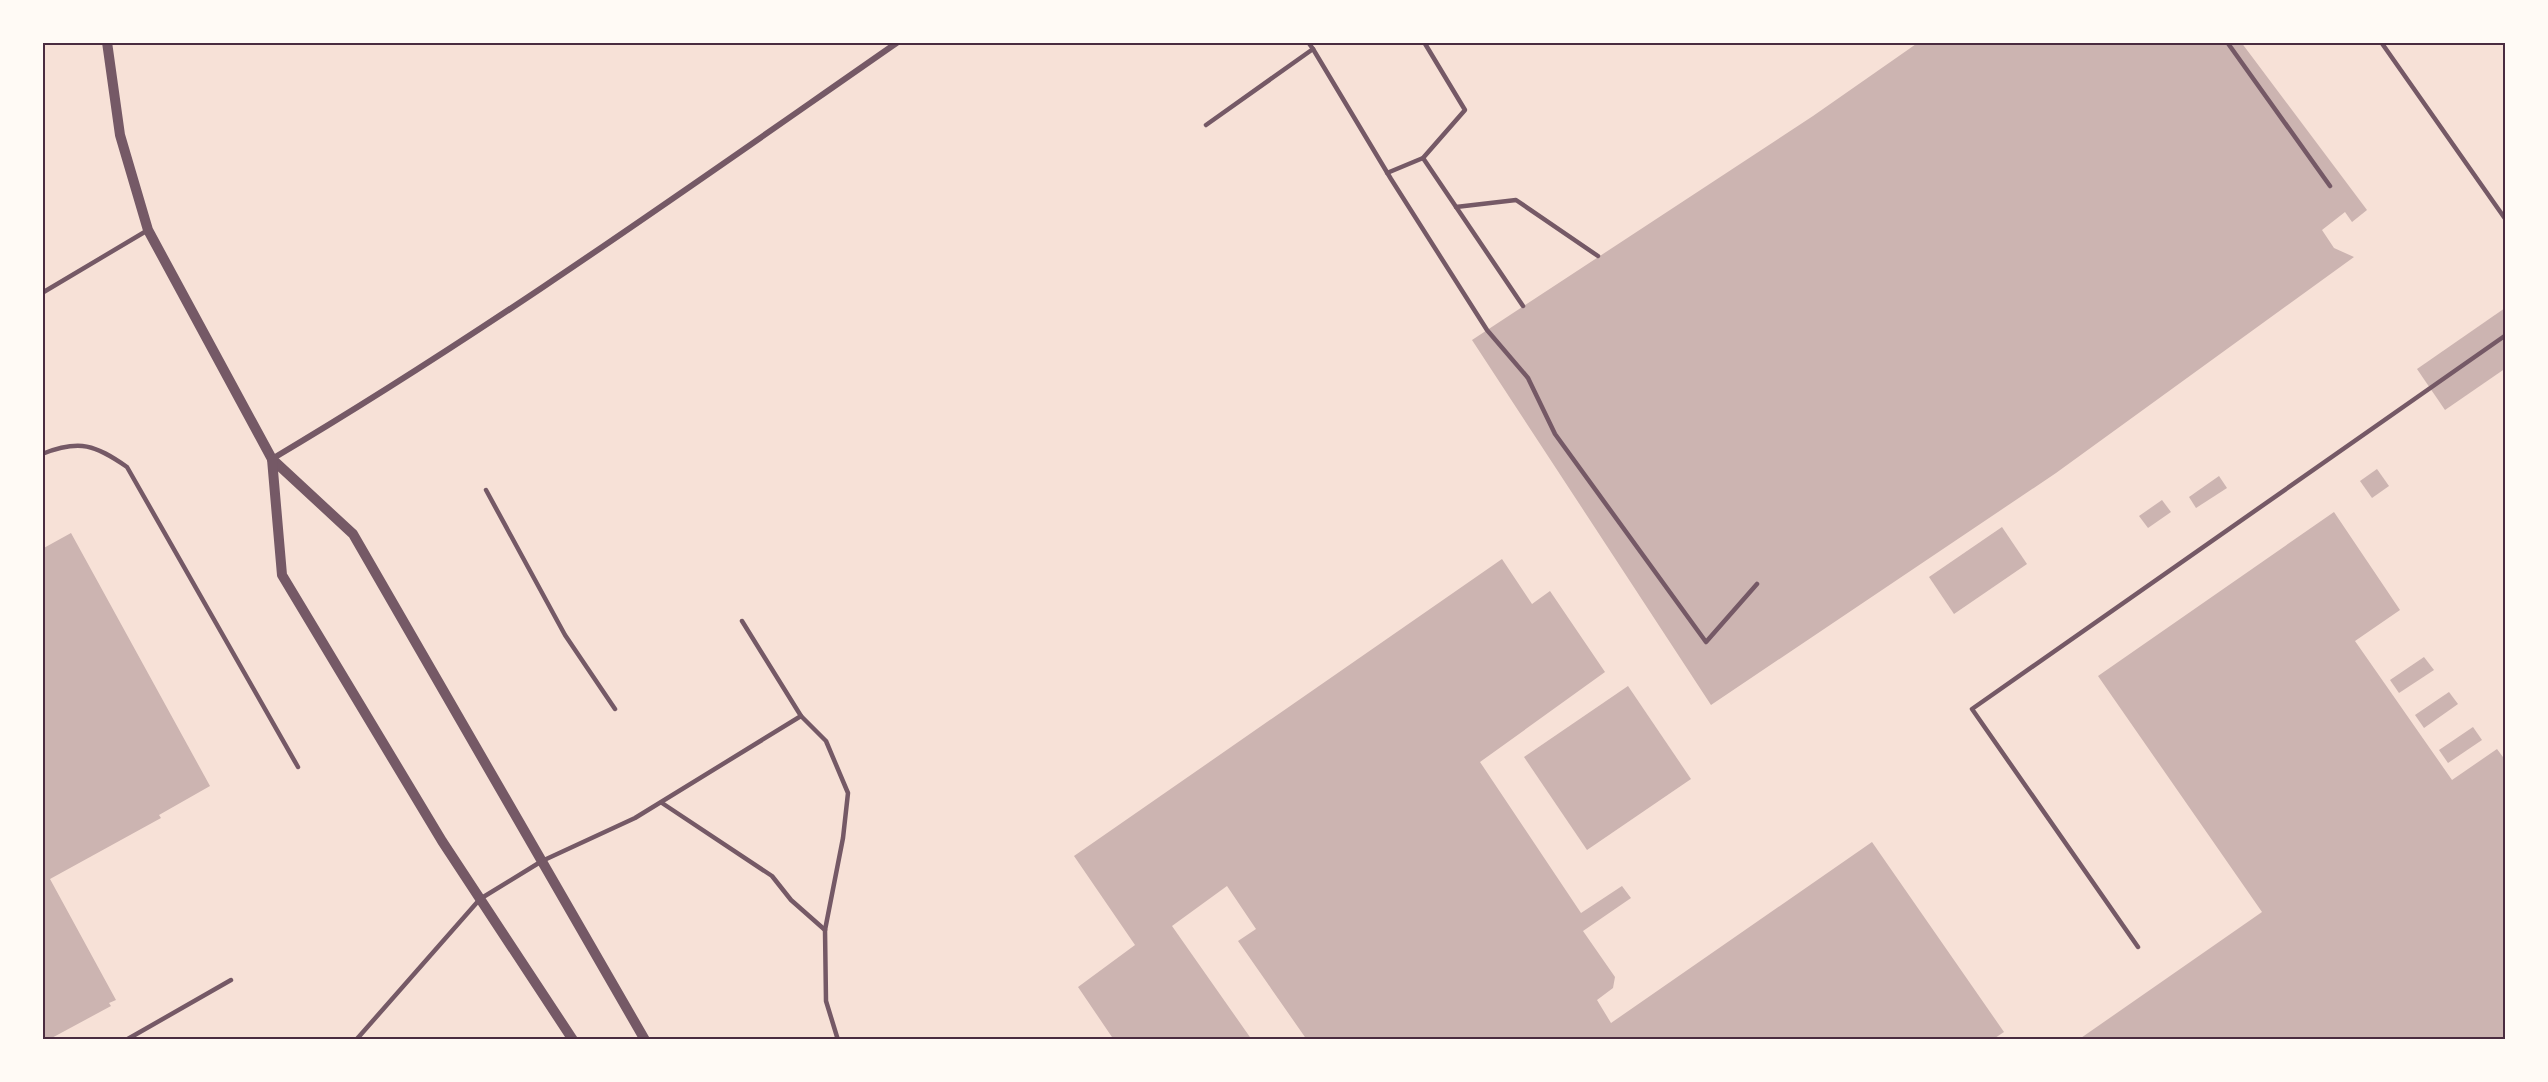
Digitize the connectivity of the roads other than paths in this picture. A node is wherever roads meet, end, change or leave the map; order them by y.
1 (107, 42) edge
2 (898, 42) edge
3 (1308, 42) edge
4 (1424, 42) edge
5 (2227, 42) edge
6 (2382, 42) edge
7 (1313, 49) junction
8 (1206, 125) dead end
9 (1423, 158) junction
10 (1387, 173) junction
11 (2330, 186) dead end
12 (1456, 207) junction
13 (2506, 220) edge
14 (148, 230) junction
15 (1598, 256) dead end
16 (42, 292) edge
17 (1523, 306) dead end
18 (2506, 335) edge
19 (42, 454) edge
20 (272, 459) junction
21 (486, 490) dead end
22 (1757, 584) dead end
23 (742, 621) dead end
24 (615, 709) dead end
25 (801, 716) junction
26 (298, 767) dead end
27 (662, 802) junction
28 (542, 861) junction
29 (480, 899) junction
30 (825, 930) junction
31 (2138, 947) dead end
32 (231, 980) dead end
33 (126, 1040) edge
34 (356, 1040) edge
35 (573, 1040) edge
36 (645, 1040) edge
37 (838, 1040) edge

1 - 14 street
2 - 20 street
3 - 7 lane
4 - 9 lane
5 - 11 lane
6 - 13 lane
7 - 8 lane
7 - 10 lane
9 - 10 lane
9 - 12 lane
10 - 22 lane
12 - 15 lane
12 - 17 lane
14 - 16 lane
14 - 20 street
18 - 31 lane
19 - 26 lane
20 - 28 street
20 - 29 street
21 - 24 lane
23 - 25 lane
25 - 27 lane
25 - 30 lane
27 - 28 lane
27 - 30 lane
28 - 29 lane
28 - 36 street
29 - 34 lane
29 - 35 street
30 - 37 lane
32 - 33 lane

